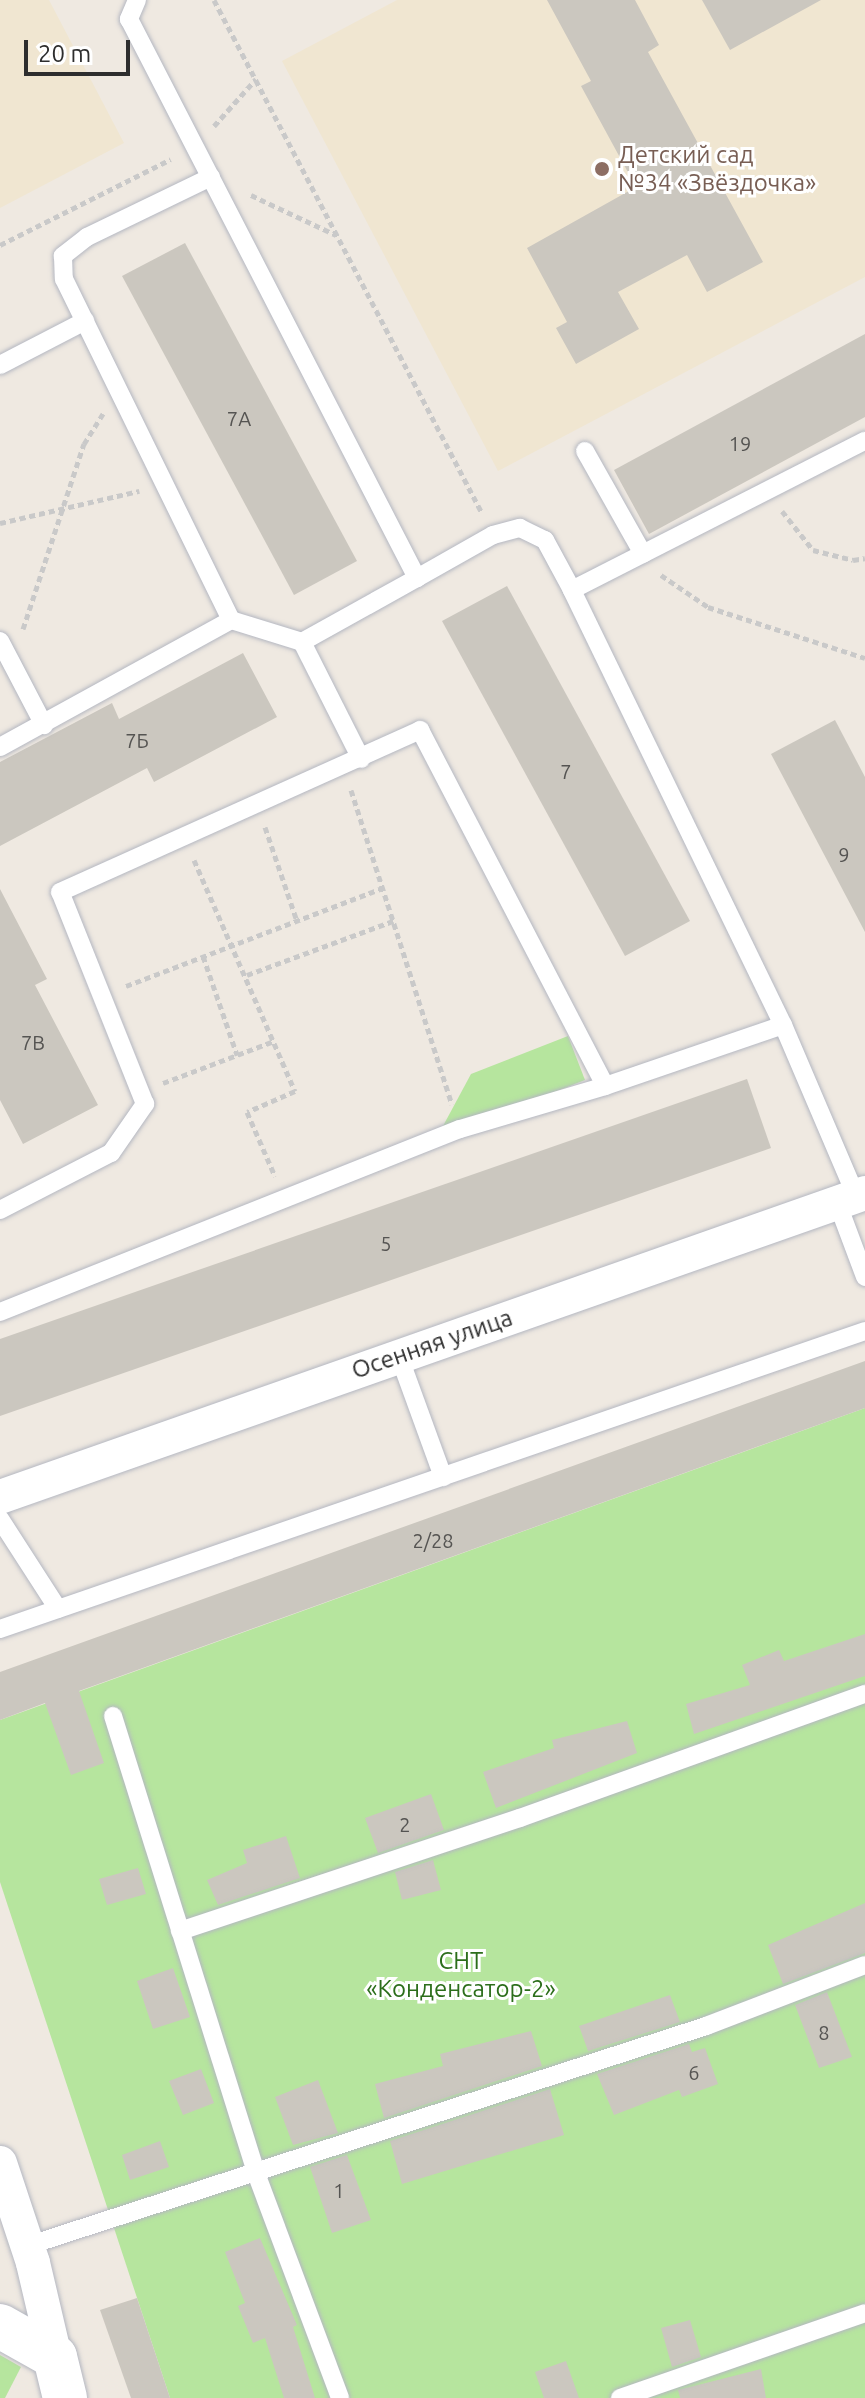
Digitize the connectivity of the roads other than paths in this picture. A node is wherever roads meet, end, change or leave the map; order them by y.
1 (137, 0) edge
2 (211, 177) junction
3 (85, 321) junction
4 (0, 365) edge
5 (865, 441) edge
6 (585, 451) dead end
7 (643, 554) junction
8 (417, 578) junction
9 (572, 590) junction
10 (231, 620) junction
11 (0, 641) edge
12 (302, 642) junction
13 (44, 725) junction
14 (0, 747) edge
15 (352, 762) junction
16 (783, 1025) junction
17 (605, 1086) junction
18 (853, 1197) edge
19 (0, 1210) edge
20 (865, 1277) edge
21 (0, 1312) edge
22 (865, 1331) edge
23 (399, 1356) junction
24 (443, 1477) junction
25 (0, 1501) edge
26 (58, 1609) junction
27 (0, 1629) edge
28 (865, 1694) edge
29 (113, 1716) dead end
30 (180, 1931) junction
31 (865, 1965) edge
32 (0, 2163) edge
33 (256, 2173) junction
34 (27, 2246) junction
35 (865, 2313) edge
36 (0, 2326) edge
37 (60, 2377) edge
38 (340, 2398) edge
39 (620, 2398) edge

1 - 2 lane
2 - 3 lane
2 - 8 lane
3 - 4 lane
3 - 10 lane
5 - 7 lane
6 - 7 lane
7 - 9 lane
8 - 9 lane
8 - 12 lane
9 - 16 lane
10 - 12 lane
10 - 13 lane
11 - 13 lane
12 - 15 lane
13 - 14 lane
15 - 17 lane
15 - 19 lane
16 - 17 lane
16 - 18 lane
17 - 21 lane
18 - 20 lane
18 - 23 street, Осенняя улица
22 - 24 lane
23 - 24 lane
23 - 25 street, Осенняя улица
24 - 26 lane
25 - 26 lane
26 - 27 lane
28 - 30 lane
29 - 30 lane
30 - 33 lane
31 - 33 lane
32 - 34 street
33 - 34 lane
33 - 38 lane
34 - 37 street
35 - 39 lane
36 - 37 street

